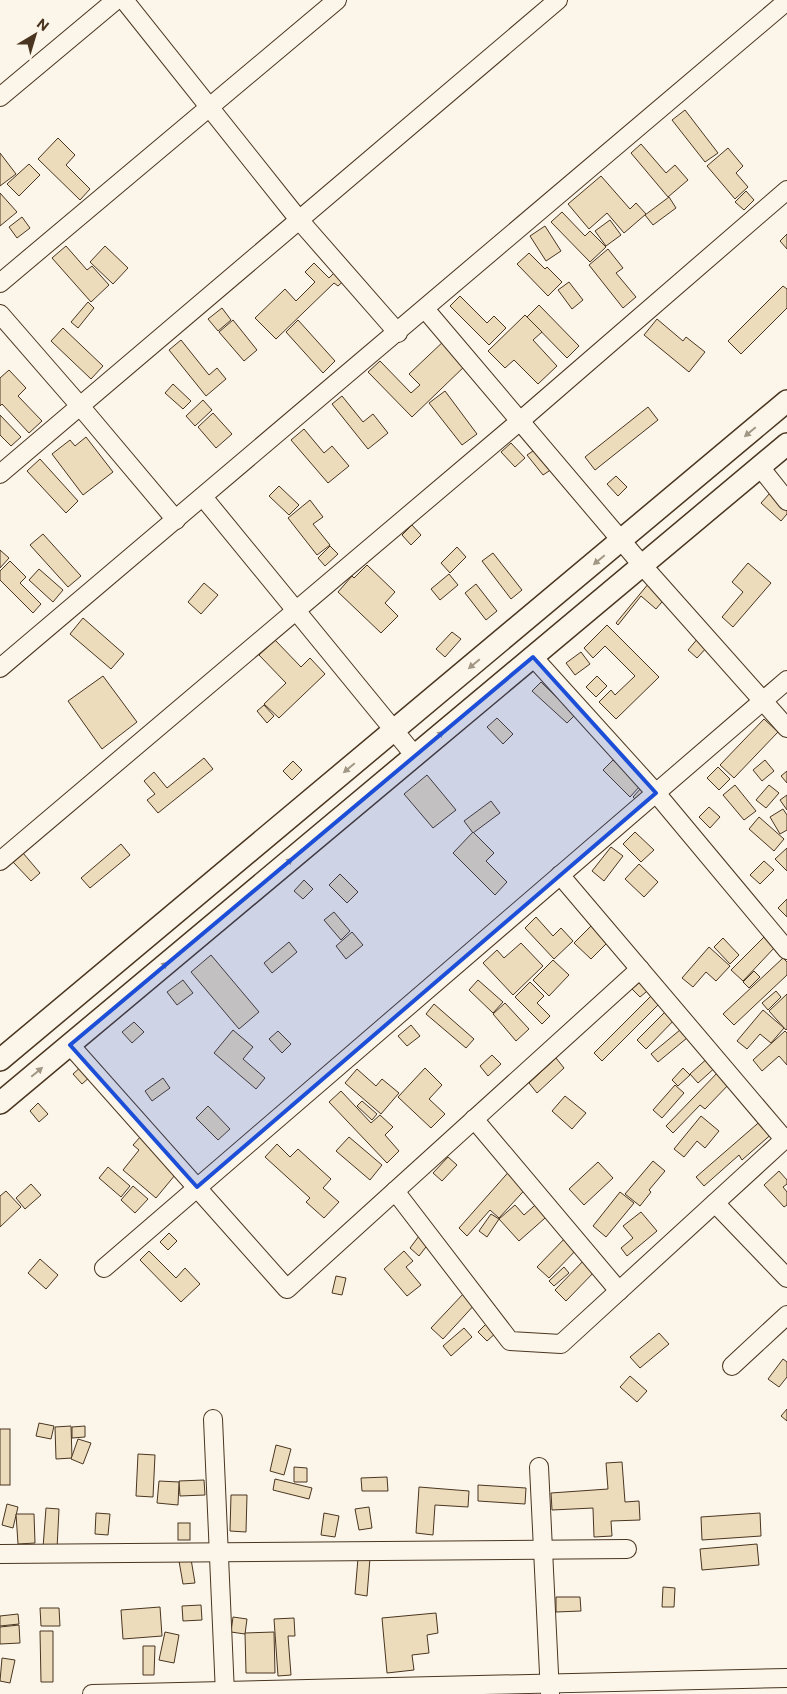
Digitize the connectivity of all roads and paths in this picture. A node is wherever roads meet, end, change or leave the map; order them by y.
1 (116, 0) edge
2 (124, 0) edge
3 (337, 0) edge
4 (558, 0) edge
5 (787, 1) edge
6 (0, 97) edge
7 (209, 107) junction
8 (787, 190) edge
9 (300, 221) junction
10 (0, 283) edge
11 (424, 309) junction
12 (0, 314) edge
13 (398, 332) junction
14 (787, 401) edge
15 (80, 406) junction
16 (520, 421) junction
17 (787, 444) edge
18 (760, 467) junction
19 (0, 474) edge
20 (203, 497) junction
21 (787, 501) edge
22 (176, 520) junction
23 (621, 541) junction
24 (642, 566) junction
25 (296, 611) junction
26 (533, 657) junction
27 (0, 668) edge
28 (787, 680) edge
29 (763, 701) junction
30 (787, 728) edge
31 (394, 731) junction
32 (415, 756) junction
33 (656, 793) junction
34 (0, 861) edge
35 (560, 875) junction
36 (787, 950) edge
37 (640, 969) junction
38 (70, 1044) junction
39 (0, 1060) edge
40 (0, 1103) edge
41 (474, 1119) junction
42 (786, 1138) edge
43 (197, 1187) junction
44 (395, 1191) junction
45 (715, 1202) junction
46 (104, 1268) dead end
47 (787, 1278) edge
48 (619, 1291) junction
49 (787, 1315) edge
50 (732, 1366) dead end
51 (213, 1419) dead end
52 (539, 1467) dead end
53 (627, 1549) dead end
54 (543, 1550) junction
55 (219, 1552) junction
56 (0, 1554) edge
57 (787, 1678) edge
58 (550, 1689) edge
59 (225, 1692) edge
60 (92, 1694) edge

1 - 6 street
2 - 7 street
3 - 7 street
4 - 9 street
5 - 11 street
7 - 9 street
7 - 10 street
8 - 16 street
9 - 13 street
9 - 15 street
11 - 13 street
11 - 16 street
12 - 15 street
13 - 20 street
14 -> 23 street
15 - 19 street
15 - 22 street
16 - 23 street
16 - 25 street
17 - 18 street
18 - 21 street
18 - 24 street
20 - 22 street
20 - 25 street
22 - 27 street
23 - 24 street
23 -> 31 street
24 - 26 street
24 - 29 street
25 - 31 street
25 - 34 street
32 -> 26 street
26 - 33 street
28 - 29 street
29 - 30 street
29 - 33 street
31 - 32 street
31 -> 39 street
38 -> 32 street
33 - 35 street
33 - 36 street
35 - 37 street
35 - 43 street
37 - 41 street
37 - 42 street
40 -> 38 street
38 - 43 street
41 - 44 street
41 - 48 street
42 - 45 street
43 - 44 street
43 - 46 street
44 - 48 street
45 - 47 street
45 - 48 street
49 - 50 street
51 - 55 street
52 - 54 street
53 - 54 street
54 - 55 street
54 - 58 street
55 - 56 street
55 - 59 street
57 - 58 street
58 - 59 street
59 - 60 street

